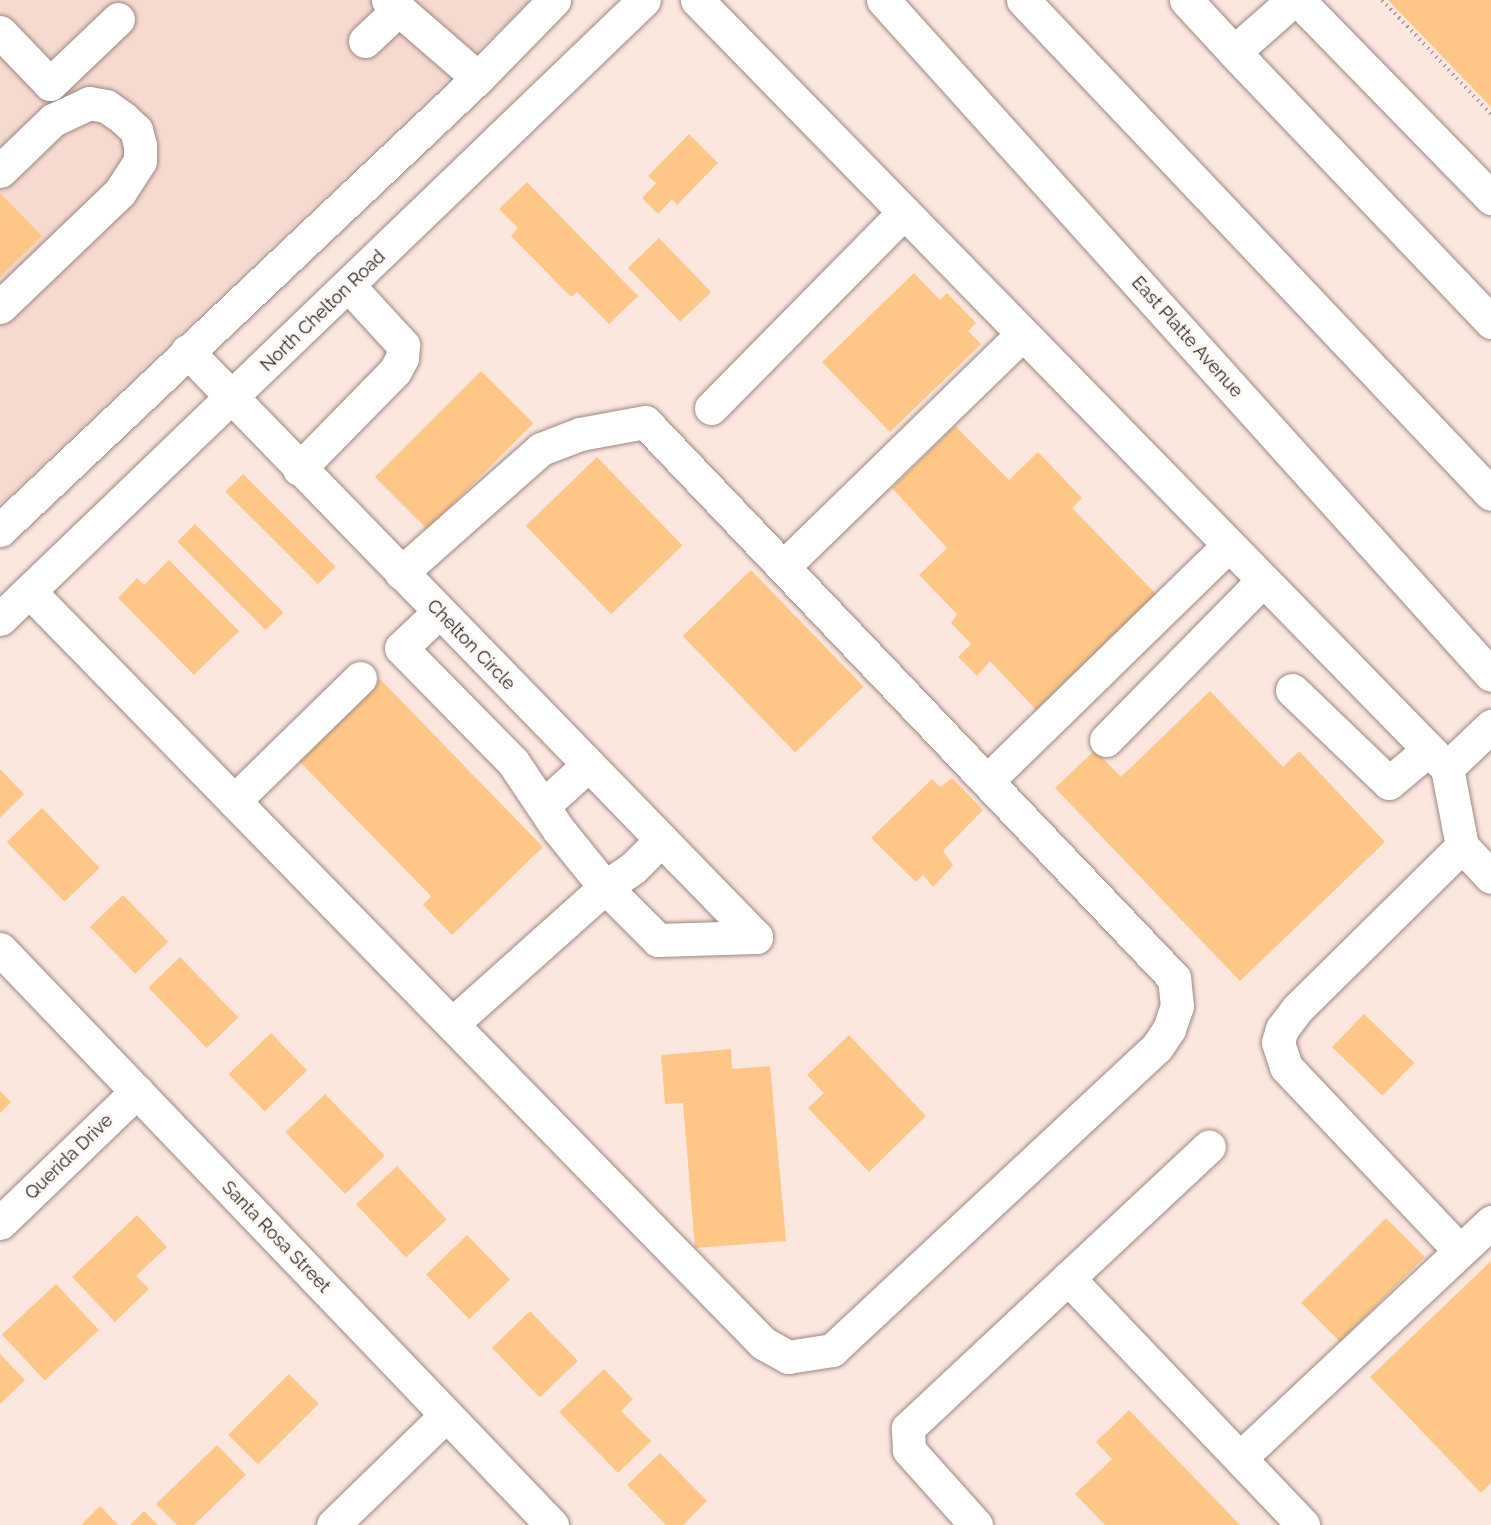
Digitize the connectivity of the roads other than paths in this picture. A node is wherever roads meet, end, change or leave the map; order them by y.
1 (554, 0) edge
2 (644, 0) edge
3 (697, 0) edge
4 (883, 0) edge
5 (1023, 0) edge
6 (1186, 0) edge
7 (1295, 0) edge
8 (394, 4) edge
9 (118, 19) dead end
10 (0, 32) edge
11 (365, 41) dead end
12 (1234, 52) junction
13 (478, 78) junction
14 (0, 171) edge
15 (1491, 198) edge
16 (904, 212) junction
17 (349, 286) junction
18 (0, 307) edge
19 (1491, 322) edge
20 (1023, 334) junction
21 (187, 351) junction
22 (231, 398) junction
23 (711, 408) dead end
24 (299, 468) junction
25 (1491, 494) edge
26 (0, 530) edge
27 (1228, 545) junction
28 (783, 567) junction
29 (401, 573) junction
30 (1263, 580) junction
31 (29, 591) junction
32 (439, 612) junction
33 (0, 619) edge
34 (1491, 675) edge
35 (360, 678) dead end
36 (1292, 690) dead end
37 (1491, 726) edge
38 (1106, 740) dead end
39 (1438, 759) junction
40 (588, 765) junction
41 (987, 782) junction
42 (234, 801) junction
43 (543, 806) junction
44 (661, 840) junction
45 (1462, 846) junction
46 (1491, 877) edge
47 (605, 887) junction
48 (0, 950) edge
49 (452, 1024) junction
50 (137, 1091) junction
51 (1209, 1146) dead end
52 (1491, 1222) edge
53 (0, 1223) edge
54 (1460, 1251) junction
55 (1068, 1278) junction
56 (446, 1415) junction
57 (1240, 1458) junction
58 (333, 1525) edge
59 (552, 1525) edge
60 (976, 1525) edge
61 (1303, 1525) edge

1 - 13 main road
2 - 17 main road, North Chelton Road
3 - 16 main road
4 - 34 main road, East Platte Avenue
5 - 25 main road
6 - 12 main road
7 - 12 main road
7 - 15 main road
8 - 11 main road
8 - 13 main road
9 - 10 main road
12 - 19 main road
13 - 21 main road
14 - 18 main road
16 - 20 main road
16 - 23 main road
17 - 22 main road, North Chelton Road
17 - 24 main road
20 - 27 main road
20 - 28 main road
21 - 22 main road, Chelton Circle
21 - 26 main road
22 - 24 main road, Chelton Circle
22 - 31 main road, North Chelton Road
24 - 29 main road, Chelton Circle
27 - 30 main road
27 - 41 main road
28 - 29 main road
28 - 41 main road
29 - 32 main road, Chelton Circle
30 - 38 main road
30 - 39 main road
31 - 33 main road, North Chelton Road
31 - 42 main road
32 - 40 main road, Chelton Circle
32 - 43 main road
35 - 42 main road
36 - 39 main road
37 - 39 main road
39 - 45 main road
40 - 43 main road
40 - 44 main road, Chelton Circle
41 - 49 main road
42 - 49 main road
43 - 47 main road
44 - 47 main road
44 - 47 main road, Chelton Circle
45 - 46 main road
45 - 54 main road
47 - 49 main road
48 - 50 main road, Santa Rosa Street
50 - 53 main road, Querida Drive
50 - 56 main road, Santa Rosa Street
51 - 55 main road
52 - 54 main road
54 - 57 main road
55 - 57 main road
55 - 60 main road
56 - 58 main road
56 - 59 main road, Santa Rosa Street
57 - 61 main road

